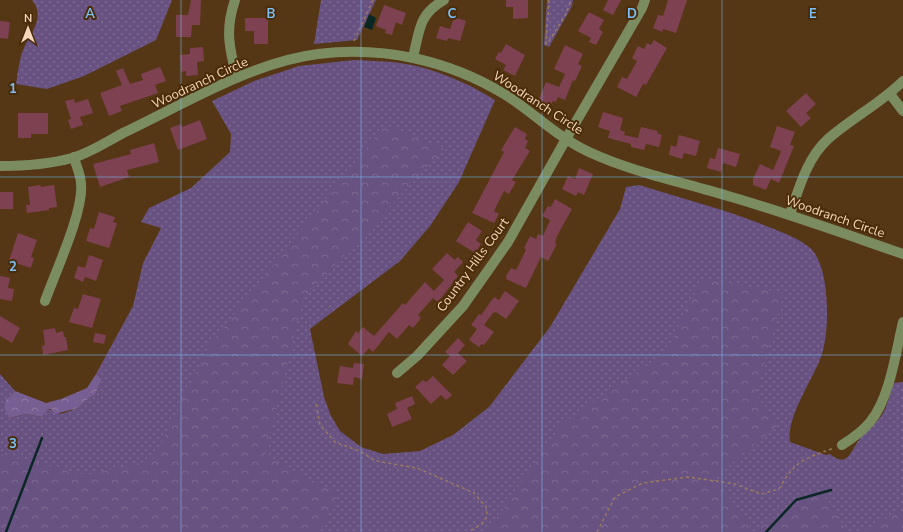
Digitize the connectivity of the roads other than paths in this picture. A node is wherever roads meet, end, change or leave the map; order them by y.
1 (235, 0) edge
2 (444, 0) edge
3 (645, 0) edge
4 (413, 57) junction
5 (237, 78) junction
6 (903, 81) edge
7 (890, 94) junction
8 (903, 111) edge
9 (566, 138) junction
10 (74, 157) junction
11 (0, 166) edge
12 (790, 214) junction
13 (903, 254) edge
14 (45, 301) dead end
15 (903, 322) edge
16 (397, 373) dead end
17 (842, 446) road end

1 - 5 street
2 - 4 street
3 - 9 street, Country Hills Court
4 - 5 street, Woodranch Circle
4 - 9 street, Woodranch Circle
5 - 10 street, Woodranch Circle
6 - 7 street
7 - 8 street
7 - 12 street
9 - 12 street, Woodranch Circle
9 - 16 street, Country Hills Court
10 - 11 street, Woodranch Circle
10 - 14 street
12 - 13 street, Woodranch Circle
15 - 17 street

